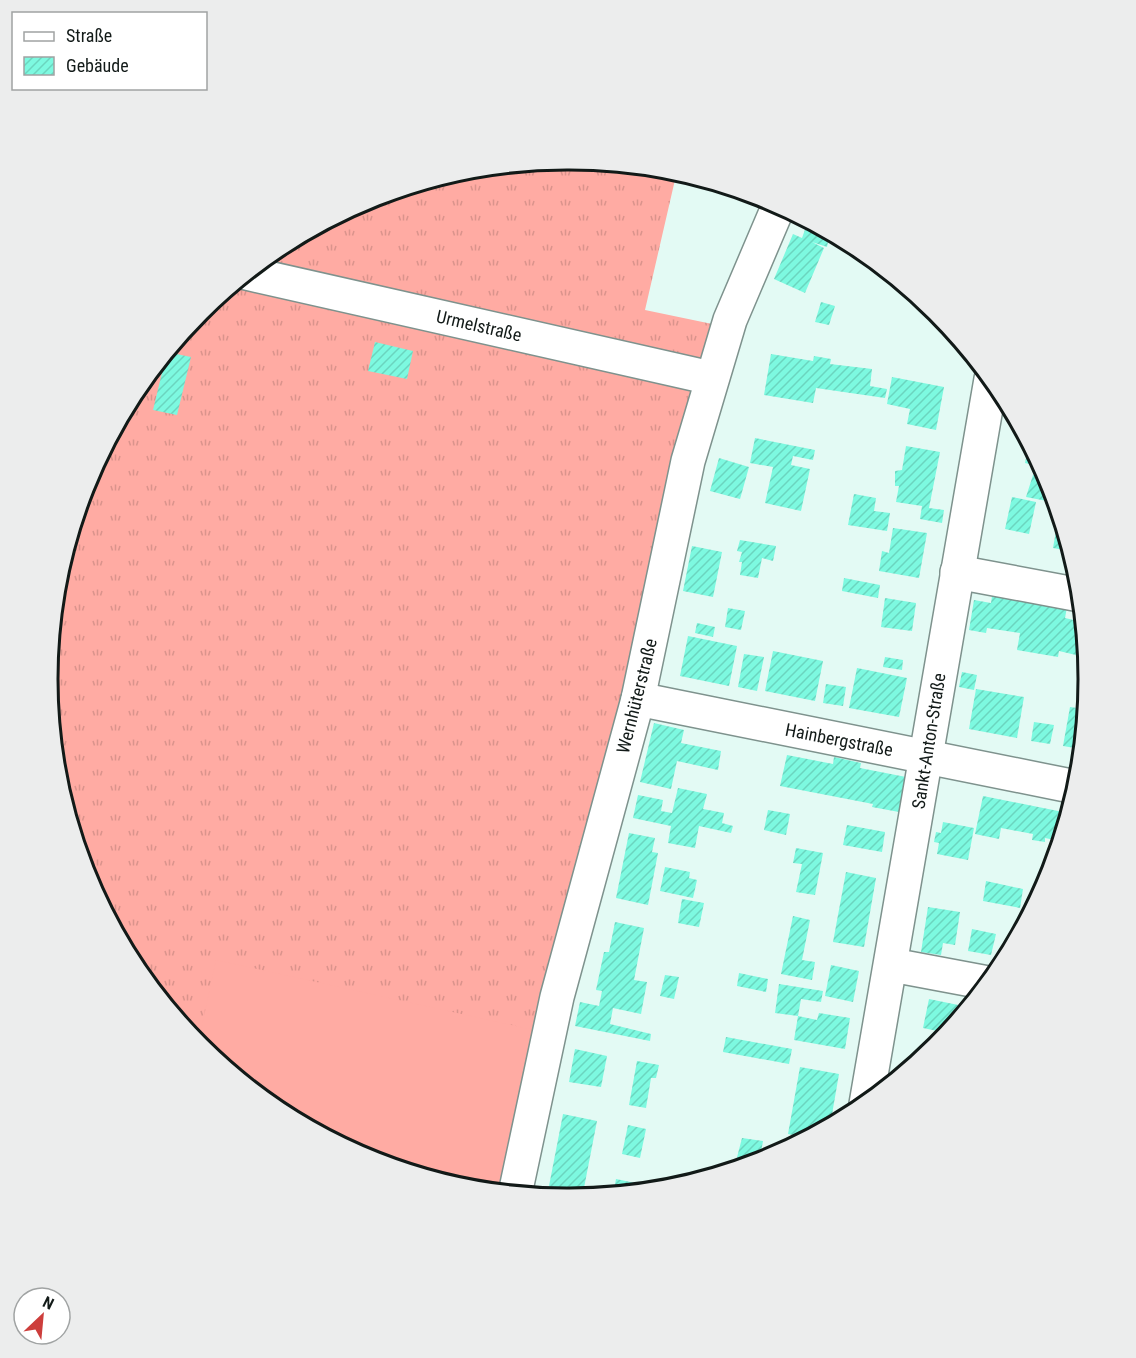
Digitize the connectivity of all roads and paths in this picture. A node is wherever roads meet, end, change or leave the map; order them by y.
1 (775, 214) edge
2 (257, 276) edge
3 (711, 378) junction
4 (989, 392) edge
5 (957, 572) junction
6 (1070, 593) edge
7 (638, 699) junction
8 (927, 758) junction
9 (1066, 785) edge
10 (892, 965) junction
11 (978, 981) edge
12 (869, 1090) edge
13 (517, 1185) edge

1 - 3 street, Wernhüterstraße
2 - 3 street, Urmelstraße
3 - 7 street, Wernhüterstraße
4 - 5 street, Sankt-Anton-Straße
5 - 6 street
5 - 8 street, Sankt-Anton-Straße
7 - 8 street, Hainbergstraße
7 - 13 street, Wernhüterstraße
8 - 9 street, Hainbergstraße
8 - 10 street, Sankt-Anton-Straße
10 - 11 street
10 - 12 street, Sankt-Anton-Straße

